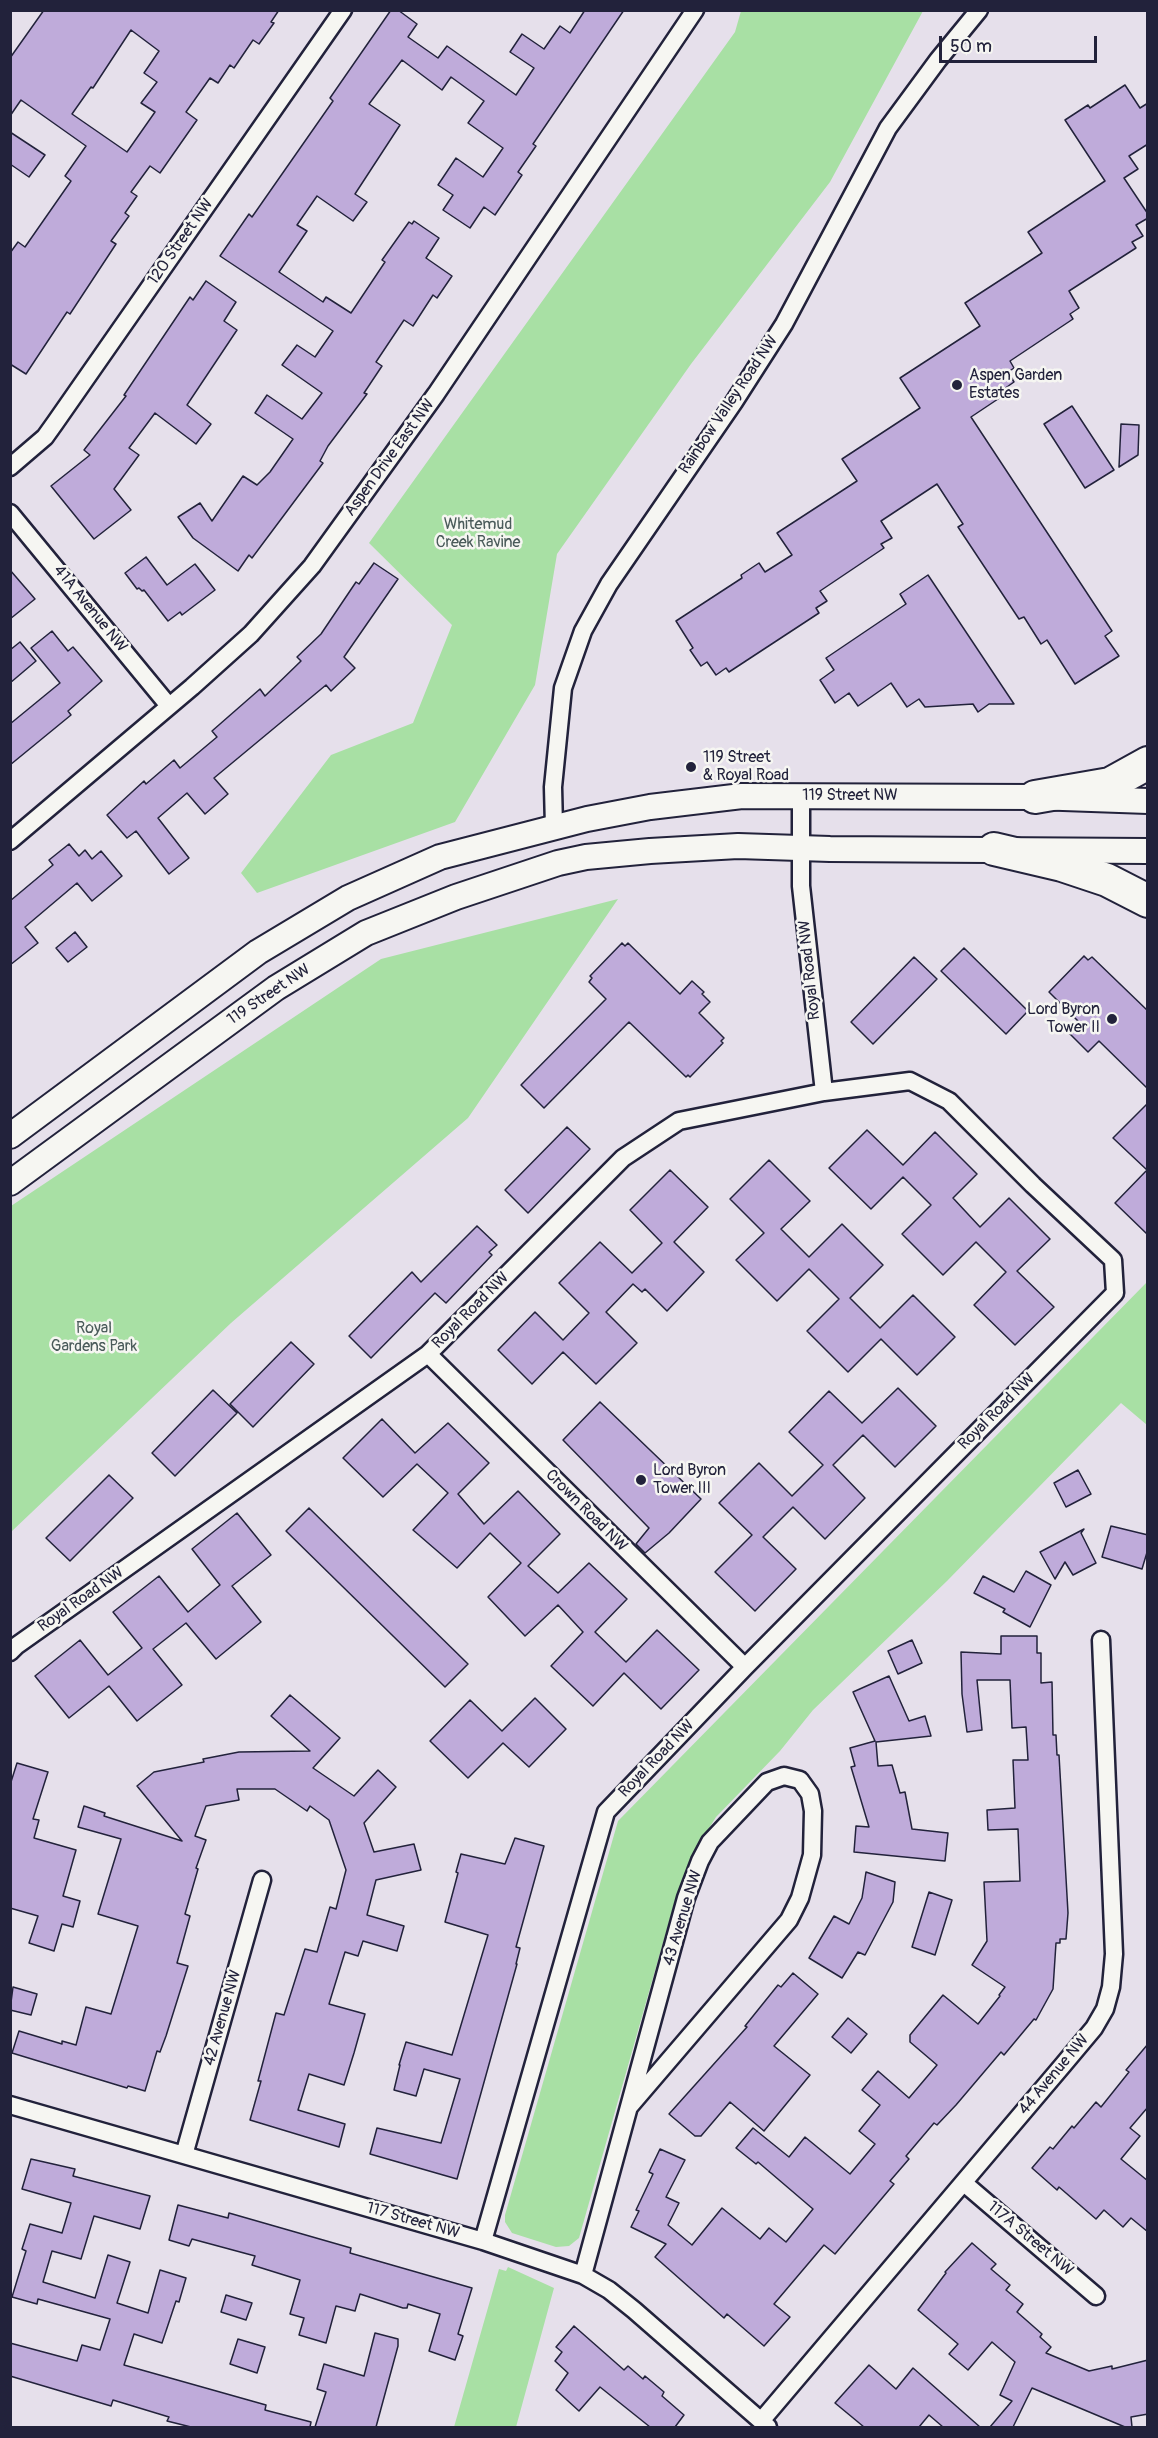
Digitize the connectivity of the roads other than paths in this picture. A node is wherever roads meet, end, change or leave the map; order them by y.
1 (343, 10) edge
2 (695, 10) edge
3 (979, 10) edge
4 (10, 467) edge
5 (10, 513) edge
6 (169, 706) junction
7 (1148, 763) edge
8 (801, 795) junction
9 (1035, 798) junction
10 (1148, 801) edge
11 (554, 827) junction
12 (10, 841) edge
13 (800, 847) junction
14 (994, 849) junction
15 (1148, 851) edge
16 (558, 863) junction
17 (1148, 901) edge
18 (824, 1092) junction
19 (10, 1136) edge
20 (10, 1183) edge
21 (428, 1354) junction
22 (1101, 1640) dead end
23 (10, 1652) edge
24 (745, 1667) junction
25 (262, 1881) dead end
26 (10, 2105) edge
27 (629, 2107) junction
28 (183, 2155) junction
29 (964, 2183) junction
30 (483, 2241) junction
31 (583, 2275) junction
32 (1096, 2296) dead end
33 (765, 2424) edge

1 - 4 street, 120 Street NW
2 - 6 street, Aspen Drive East NW
3 - 11 street, Rainbow Valley Road NW
5 - 6 street, 41A Avenue NW
6 - 12 street, Aspen Drive East NW
7 - 9 highway
8 - 9 main road, 119 Street NW
8 - 11 main road, 119 Street NW
8 - 13 street, Royal Road NW
9 - 10 main road, 119 Street NW
11 - 16 main road
11 - 19 main road, 119 Street NW
13 - 14 main road, 119 Street NW
13 - 16 main road, 119 Street NW
13 - 18 street, Royal Road NW
14 - 15 main road, 119 Street NW
14 - 17 highway
16 - 20 main road, 119 Street NW
18 - 21 street, Royal Road NW
18 - 24 street, Royal Road NW
21 - 23 street, Royal Road NW
21 - 24 street, Crown Road NW
22 - 29 street, 44 Avenue NW
24 - 30 street, Royal Road NW
25 - 28 street, 42 Avenue NW
26 - 28 street, 117 Street NW
27 - 27 street, 43 Avenue NW
27 - 31 street, 43 Avenue NW
28 - 30 street, 117 Street NW
29 - 32 street, 117A Street NW
29 - 33 street, 44 Avenue NW
30 - 31 street, 117 Street NW
31 - 33 street, 117 Street NW

